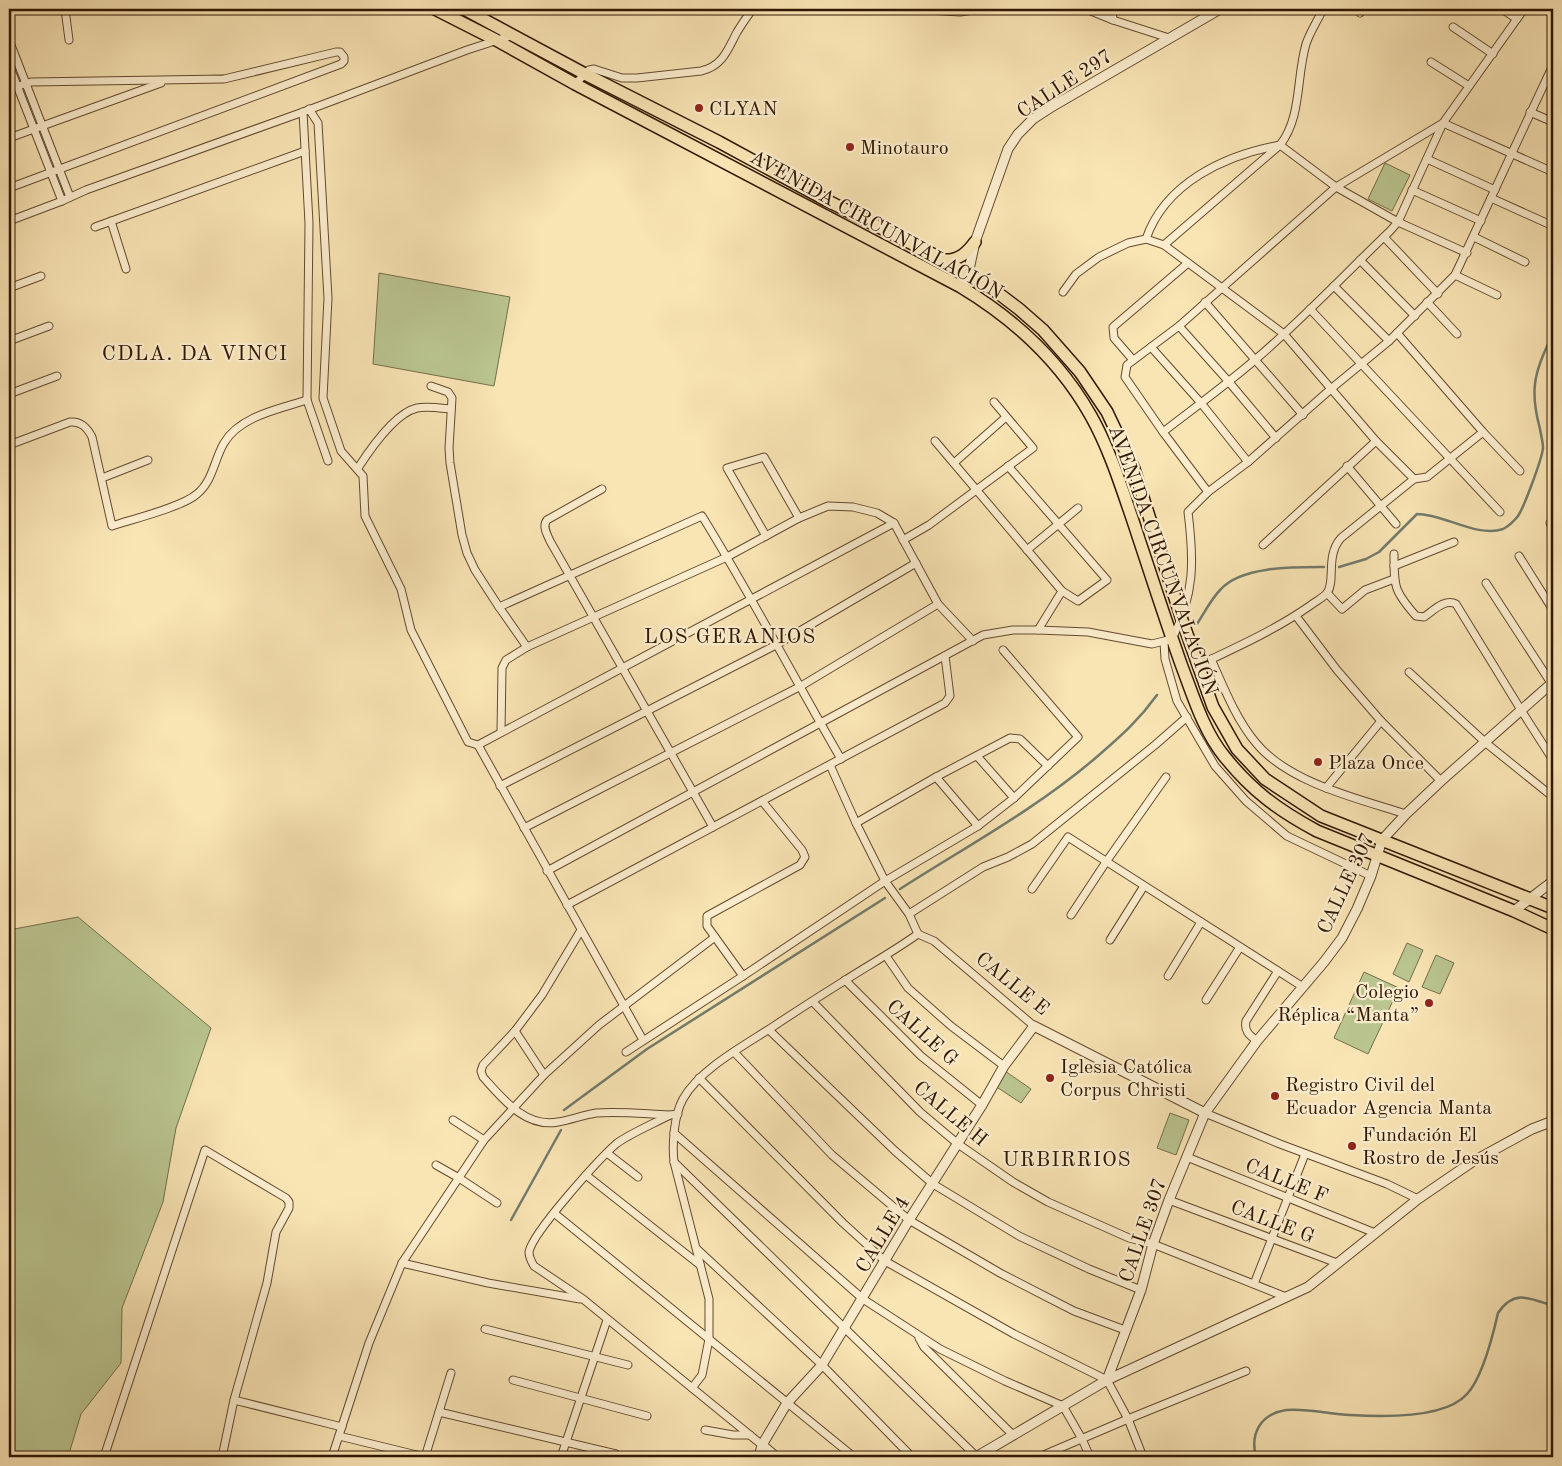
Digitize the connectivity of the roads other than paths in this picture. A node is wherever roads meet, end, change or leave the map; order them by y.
1 (64, 9) edge
2 (435, 9) edge
3 (464, 9) edge
4 (753, 9) edge
5 (913, 9) edge
6 (979, 9) edge
7 (1086, 9) edge
8 (1112, 9) edge
9 (1220, 9) edge
10 (1323, 9) edge
11 (1502, 9) edge
12 (1524, 9) edge
13 (1517, 19) junction
14 (1113, 20) junction
15 (1453, 27) dead end
16 (513, 35) junction
17 (1169, 38) junction
18 (9, 40) edge
19 (69, 40) dead end
20 (496, 40) junction
21 (1493, 54) junction
22 (1431, 62) dead end
23 (9, 65) edge
24 (1552, 69) edge
25 (586, 74) junction
26 (167, 80) junction
27 (25, 83) junction
28 (575, 84) junction
29 (17, 86) junction
30 (1469, 86) junction
31 (9, 88) edge
32 (306, 111) junction
33 (1530, 112) junction
34 (1553, 122) edge
35 (1443, 123) junction
36 (42, 126) junction
37 (34, 129) junction
38 (9, 138) edge
39 (1280, 146) junction
40 (305, 151) junction
41 (1512, 154) junction
42 (1427, 158) junction
43 (59, 169) junction
44 (50, 172) junction
45 (1553, 172) edge
46 (9, 188) edge
47 (1336, 188) junction
48 (1412, 190) junction
49 (1495, 190) junction
50 (70, 197) junction
51 (1491, 198) junction
52 (62, 201) junction
53 (9, 221) edge
54 (111, 221) junction
55 (1481, 221) junction
56 (1398, 222) junction
57 (1553, 226) edge
58 (95, 227) dead end
59 (1384, 236) junction
60 (1474, 238) junction
61 (1146, 239) junction
62 (975, 242) junction
63 (1164, 245) junction
64 (1467, 253) junction
65 (944, 260) junction
66 (1360, 260) junction
67 (1524, 262) dead end
68 (1188, 263) junction
69 (126, 269) dead end
70 (968, 274) junction
71 (1455, 275) junction
72 (41, 276) dead end
73 (1334, 286) junction
74 (961, 287) junction
75 (9, 288) edge
76 (1221, 288) junction
77 (1063, 292) dead end
78 (1438, 294) junction
79 (1497, 295) dead end
80 (1205, 302) junction
81 (1427, 302) junction
82 (1310, 309) junction
83 (1415, 316) junction
84 (49, 326) dead end
85 (1179, 326) junction
86 (1397, 333) junction
87 (1284, 334) junction
88 (1457, 334) dead end
89 (9, 341) edge
90 (1389, 341) junction
91 (1151, 347) junction
92 (1256, 359) junction
93 (1133, 360) junction
94 (1361, 363) junction
95 (57, 376) dead end
96 (1229, 382) junction
97 (431, 386) dead end
98 (1332, 388) junction
99 (9, 394) edge
100 (307, 400) junction
101 (994, 402) dead end
102 (1201, 403) junction
103 (452, 409) junction
104 (1303, 415) junction
105 (1006, 417) junction
106 (1163, 432) junction
107 (1483, 432) junction
108 (1276, 438) junction
109 (935, 441) dead end
110 (1376, 441) junction
111 (9, 445) edge
112 (1451, 459) junction
113 (148, 460) dead end
114 (328, 461) dead end
115 (1248, 462) junction
116 (954, 463) junction
117 (1008, 466) junction
118 (1347, 466) junction
119 (358, 468) junction
120 (1520, 472) dead end
121 (102, 478) junction
122 (1414, 479) junction
123 (602, 489) dead end
124 (977, 490) junction
125 (1208, 492) junction
126 (1381, 506) junction
127 (1078, 508) dead end
128 (1500, 512) dead end
129 (800, 518) junction
130 (894, 523) junction
131 (1058, 524) junction
132 (1396, 524) dead end
133 (766, 536) junction
134 (904, 540) junction
135 (1454, 542) dead end
136 (1264, 545) dead end
137 (1027, 550) junction
138 (1394, 554) dead end
139 (1519, 556) dead end
140 (728, 557) junction
141 (916, 563) junction
142 (1394, 566) junction
143 (569, 575) junction
144 (1394, 579) junction
145 (1486, 583) dead end
146 (1062, 591) junction
147 (1327, 593) junction
148 (753, 599) junction
149 (938, 604) junction
150 (499, 607) junction
151 (1553, 610) edge
152 (1296, 616) junction
153 (593, 618) junction
154 (1182, 620) junction
155 (1038, 630) junction
156 (1168, 640) junction
157 (973, 641) junction
158 (776, 645) junction
159 (527, 647) junction
160 (1003, 650) dead end
161 (945, 656) junction
162 (1211, 659) junction
163 (1199, 665) junction
164 (622, 668) junction
165 (1409, 672) dead end
166 (1553, 684) edge
167 (801, 686) junction
168 (1520, 710) junction
169 (646, 711) junction
170 (1187, 717) junction
171 (1382, 721) junction
172 (820, 723) junction
173 (501, 732) junction
174 (1486, 743) junction
175 (478, 745) junction
176 (671, 754) junction
177 (977, 756) junction
178 (841, 759) junction
179 (1553, 760) edge
180 (830, 765) junction
181 (1048, 766) junction
182 (936, 776) junction
183 (1166, 777) dead end
184 (1440, 781) junction
185 (500, 786) junction
186 (1326, 788) junction
187 (693, 792) junction
188 (1553, 797) edge
189 (1014, 798) junction
190 (762, 801) junction
191 (1406, 814) junction
192 (856, 823) junction
193 (978, 826) junction
194 (713, 827) junction
195 (524, 828) junction
196 (1382, 840) junction
197 (1377, 856) junction
198 (1106, 862) junction
199 (547, 871) junction
200 (1371, 876) junction
201 (885, 881) junction
202 (1553, 881) edge
203 (1144, 886) junction
204 (1032, 889) dead end
205 (1531, 898) junction
206 (567, 905) junction
207 (1553, 908) edge
208 (1514, 911) junction
209 (909, 914) junction
210 (1071, 915) dead end
211 (1202, 922) junction
212 (1553, 929) edge
213 (581, 930) junction
214 (918, 934) junction
215 (715, 937) junction
216 (1110, 940) dead end
217 (1240, 947) junction
218 (886, 956) junction
219 (1278, 971) junction
220 (743, 976) junction
221 (1168, 976) dead end
222 (846, 980) junction
223 (1302, 987) junction
224 (1206, 1000) dead end
225 (812, 1002) junction
226 (624, 1007) junction
227 (1034, 1026) junction
228 (769, 1030) junction
229 (515, 1031) junction
230 (643, 1040) junction
231 (1257, 1041) junction
232 (626, 1052) dead end
233 (734, 1052) junction
234 (1004, 1066) junction
235 (544, 1075) junction
236 (700, 1078) junction
237 (982, 1105) junction
238 (512, 1108) junction
239 (1205, 1113) junction
240 (674, 1115) junction
241 (453, 1120) dead end
242 (1553, 1121) edge
243 (674, 1133) junction
244 (484, 1140) junction
245 (958, 1144) junction
246 (607, 1153) junction
247 (1306, 1154) junction
248 (1187, 1157) junction
249 (674, 1162) junction
250 (436, 1165) dead end
251 (586, 1175) junction
252 (638, 1177) dead end
253 (459, 1178) junction
254 (933, 1184) junction
255 (1288, 1198) junction
256 (1418, 1199) junction
257 (1169, 1200) junction
258 (497, 1202) dead end
259 (554, 1213) junction
260 (909, 1220) junction
261 (1375, 1233) junction
262 (1272, 1239) junction
263 (1153, 1244) junction
264 (697, 1249) junction
265 (885, 1261) junction
266 (402, 1263) junction
267 (1337, 1263) junction
268 (700, 1265) junction
269 (1254, 1284) junction
270 (1141, 1290) junction
271 (1286, 1297) junction
272 (583, 1299) junction
273 (863, 1299) junction
274 (607, 1320) junction
275 (485, 1329) dead end
276 (844, 1329) junction
277 (1126, 1330) junction
278 (918, 1335) junction
279 (709, 1339) junction
280 (595, 1356) junction
281 (628, 1365) dead end
282 (822, 1365) junction
283 (1246, 1371) dead end
284 (451, 1373) dead end
285 (514, 1380) dead end
286 (1107, 1380) junction
287 (692, 1388) junction
288 (581, 1398) junction
289 (234, 1400) junction
290 (787, 1403) junction
291 (1062, 1406) junction
292 (439, 1412) junction
293 (647, 1416) dead end
294 (1128, 1419) junction
295 (342, 1427) junction
296 (706, 1430) dead end
297 (1012, 1434) junction
298 (750, 1435) junction
299 (339, 1436) junction
300 (1082, 1439) junction
301 (566, 1442) junction
302 (762, 1445) junction
303 (616, 1454) dead end
304 (104, 1457) edge
305 (224, 1457) edge
306 (332, 1457) edge
307 (427, 1457) edge
308 (561, 1457) edge
309 (759, 1457) edge
310 (776, 1457) edge
311 (854, 1457) edge
312 (912, 1457) edge
313 (976, 1457) edge
314 (1041, 1457) edge
315 (1090, 1457) edge
316 (1143, 1457) edge

1 - 19 street
2 - 20 highway, AVENIDA CIRCUNVALACIÓN
3 - 16 highway, AVENIDA CIRCUNVALACIÓN
4 - 25 street
5 - 6 street
7 - 14 street
8 - 14 street
9 - 17 street, CALLE 297
10 - 39 street
11 - 13 street
12 - 13 street
13 - 21 street
14 - 17 street
15 - 21 street
16 - 20 street
16 - 25 highway, AVENIDA CIRCUNVALACIÓN
17 - 62 street, CALLE 297
18 - 27 street
20 - 28 highway, AVENIDA CIRCUNVALACIÓN
20 - 32 street
21 - 30 street
22 - 30 street
23 - 29 street
24 - 33 street
25 - 28 street
25 - 65 highway, AVENIDA CIRCUNVALACIÓN
26 - 27 street
26 - 36 street
26 - 43 street
27 - 29 street
27 - 36 street
28 - 74 highway, AVENIDA CIRCUNVALACIÓN
29 - 31 street
29 - 37 street
30 - 35 street
32 - 40 street
32 - 50 street
32 - 119 street
33 - 34 street
33 - 41 street
35 - 41 street
35 - 42 street
35 - 47 street
36 - 37 street
36 - 43 street
37 - 38 street
37 - 44 street
39 - 47 street
39 - 61 street
39 - 63 street
40 - 54 street
40 - 100 street
41 - 45 street
41 - 49 street
42 - 48 street
42 - 49 street
43 - 44 street
43 - 50 street
44 - 46 street
44 - 52 street
47 - 56 street
47 - 76 street
48 - 55 street
48 - 56 street
49 - 51 street
50 - 52 street
51 - 55 street
51 - 57 street
52 - 53 street
54 - 58 street
54 - 69 street
55 - 60 street
56 - 59 street
56 - 64 street
59 - 66 street
59 - 78 street
60 - 64 street
60 - 67 street
61 - 63 street
61 - 77 street
62 - 65 highway
62 - 70 street, CALLE 297
63 - 68 street
64 - 71 street
65 - 70 highway, AVENIDA CIRCUNVALACIÓN
66 - 73 street
66 - 83 street
68 - 76 street
68 - 93 street
70 - 74 street, CALLE 297
70 - 154 highway, AVENIDA CIRCUNVALACIÓN
71 - 78 street
71 - 79 street
72 - 75 street
73 - 82 street
73 - 90 street
74 - 156 highway, AVENIDA CIRCUNVALACIÓN
76 - 80 street
76 - 87 street
78 - 81 street
80 - 85 street
80 - 92 street
81 - 83 street
81 - 88 street
82 - 87 street
82 - 94 street
83 - 86 street
84 - 89 street
85 - 91 street
85 - 96 street
86 - 90 street
86 - 107 street
87 - 92 street
87 - 98 street
90 - 94 street
91 - 93 street
91 - 102 street
92 - 96 street
92 - 104 street
93 - 106 street
94 - 98 street
94 - 112 street
95 - 99 street
96 - 102 street
96 - 108 street
97 - 103 street
98 - 104 street
98 - 110 street
100 - 114 street
100 - 121 street
101 - 105 street
102 - 106 street
102 - 115 street
103 - 119 street
103 - 150 street
104 - 108 street
105 - 116 street
105 - 117 street
106 - 125 street
107 - 112 street
107 - 120 street
108 - 115 street
109 - 116 street
110 - 118 street
110 - 122 street
111 - 121 street
112 - 122 street
112 - 128 street
113 - 121 street
115 - 125 street
116 - 124 street
117 - 124 street
117 - 131 street
118 - 126 street
118 - 136 street
119 - 175 street
122 - 126 street
123 - 143 street
124 - 134 street
124 - 137 street
125 - 154 street
126 - 132 street
126 - 147 street
127 - 131 street
129 - 130 street
129 - 133 street
129 - 133 street
130 - 134 street
130 - 148 street
131 - 137 street
131 - 146 street
133 - 140 street
134 - 141 street
135 - 142 street
137 - 146 street
138 - 142 street
139 - 151 street
140 - 143 street
140 - 148 street
140 - 153 street
141 - 149 street
141 - 158 street
142 - 144 street
143 - 150 street
143 - 153 street
144 - 147 street
144 - 168 street
145 - 166 street
146 - 155 street
147 - 152 street
148 - 158 street
148 - 164 street
149 - 157 street
149 - 167 street
150 - 159 street
152 - 162 street
152 - 171 street
153 - 159 street
153 - 164 street
154 - 156 street
154 - 163 highway, AVENIDA CIRCUNVALACIÓN
155 - 156 street
155 - 157 street
156 - 170 street
156 - 197 highway, AVENIDA CIRCUNVALACIÓN
157 - 161 street
158 - 167 street
158 - 169 street
159 - 173 street
160 - 181 street
161 - 172 street
161 - 178 street
162 - 163 street
162 - 186 street
163 - 196 highway, AVENIDA CIRCUNVALACIÓN
164 - 169 street
164 - 173 street
165 - 174 street
166 - 168 street, CALLE 307
167 - 172 street
167 - 176 street
168 - 174 street, CALLE 307
168 - 179 street
169 - 176 street
169 - 185 street
170 - 200 street
170 - 209 street
171 - 184 street
171 - 186 street
172 - 178 street
172 - 187 street
173 - 175 street
174 - 184 street, CALLE 307
174 - 188 street
175 - 185 street
176 - 187 street
176 - 195 street
177 - 181 street
177 - 182 street
177 - 189 street
178 - 180 street
180 - 190 street
180 - 192 street
181 - 189 street
182 - 192 street
182 - 193 street
183 - 198 street
184 - 191 street, CALLE 307
185 - 195 street
186 - 191 street
187 - 194 street
187 - 199 street
189 - 193 street
190 - 194 street
190 - 215 street
191 - 196 street, CALLE 307
192 - 201 street
193 - 201 street
194 - 206 street
195 - 199 street
196 - 197 street, CALLE 307
196 - 205 highway, AVENIDA CIRCUNVALACIÓN
197 - 200 street, CALLE 307
197 - 208 highway, AVENIDA CIRCUNVALACIÓN
198 - 203 street
198 - 204 street
198 - 210 street
199 - 206 street
200 - 223 street, CALLE 307
201 - 209 street
201 - 220 street
202 - 205 street
203 - 211 street
203 - 216 street
205 - 207 highway, AVENIDA CIRCUNVALACIÓN
205 - 208 street
206 - 213 street
208 - 212 highway, AVENIDA CIRCUNVALACIÓN
209 - 214 street
211 - 217 street
211 - 221 street
213 - 226 street
213 - 229 street
214 - 218 street
214 - 227 street, CALLE E
215 - 220 street
215 - 226 street
217 - 219 street
217 - 224 street
218 - 222 street
218 - 234 street
219 - 223 street
219 - 231 street
220 - 230 street
222 - 225 street
222 - 237 street, CALLE G
223 - 231 street, CALLE 307
225 - 228 street
225 - 245 street, CALLE H
226 - 230 street
226 - 235 street
227 - 234 street, CALLE 4
227 - 239 street, CALLE E
228 - 233 street
228 - 254 street
229 - 235 street
229 - 238 street
230 - 232 street
231 - 239 street, CALLE 307
233 - 236 street
233 - 260 street
234 - 237 street, CALLE 4
235 - 238 street
236 - 240 street
236 - 265 street
237 - 245 street, CALLE 4
238 - 240 street
238 - 244 street
239 - 247 street, CALLE E
239 - 248 street, CALLE 307
240 - 243 street
240 - 246 street
241 - 244 street
242 - 256 street
243 - 249 street
243 - 273 street
244 - 253 street
245 - 254 street, CALLE 4
245 - 263 street, CALLE H
246 - 251 street
246 - 252 street
247 - 255 street
247 - 256 street, CALLE E
248 - 255 street, CALLE F
248 - 257 street, CALLE 307
249 - 264 street
249 - 276 street
250 - 253 street
251 - 259 street
251 - 268 street
253 - 258 street
253 - 266 street
254 - 260 street, CALLE 4
254 - 270 street
255 - 261 street, CALLE F
255 - 262 street
256 - 261 street
257 - 262 street, CALLE G
257 - 263 street, CALLE 307
259 - 272 street
259 - 279 street
260 - 265 street, CALLE 4
260 - 277 street
261 - 267 street
262 - 267 street, CALLE G
262 - 269 street
263 - 269 street, CALLE H
263 - 270 street, CALLE 307
264 - 268 street
264 - 282 street
265 - 273 street, CALLE 4
265 - 286 street
266 - 272 street
266 - 295 street
267 - 271 street
268 - 279 street
269 - 271 street, CALLE H
270 - 277 street, CALLE 307
271 - 286 street
272 - 274 street
273 - 276 street, CALLE 4
273 - 278 street
274 - 280 street
274 - 287 street
275 - 280 street
276 - 282 street, CALLE 4
276 - 313 street
277 - 286 street, CALLE 307
278 - 291 street
278 - 297 street
279 - 287 street
279 - 290 street
280 - 281 street
280 - 288 street
282 - 290 street, CALLE 4
282 - 312 street
283 - 294 street
284 - 292 street
285 - 288 street
286 - 291 street
286 - 294 street
287 - 298 street
288 - 293 street
288 - 301 street
289 - 295 street
289 - 304 street
289 - 305 street
290 - 302 street, CALLE 4
290 - 311 street
291 - 297 street
291 - 300 street
292 - 301 street
292 - 307 street
294 - 300 street
294 - 316 street
295 - 299 street
296 - 298 street
297 - 313 street
298 - 302 street
299 - 306 street
299 - 307 street
300 - 314 street
300 - 315 street
301 - 303 street
301 - 308 street
302 - 309 street, CALLE 4
302 - 310 street

